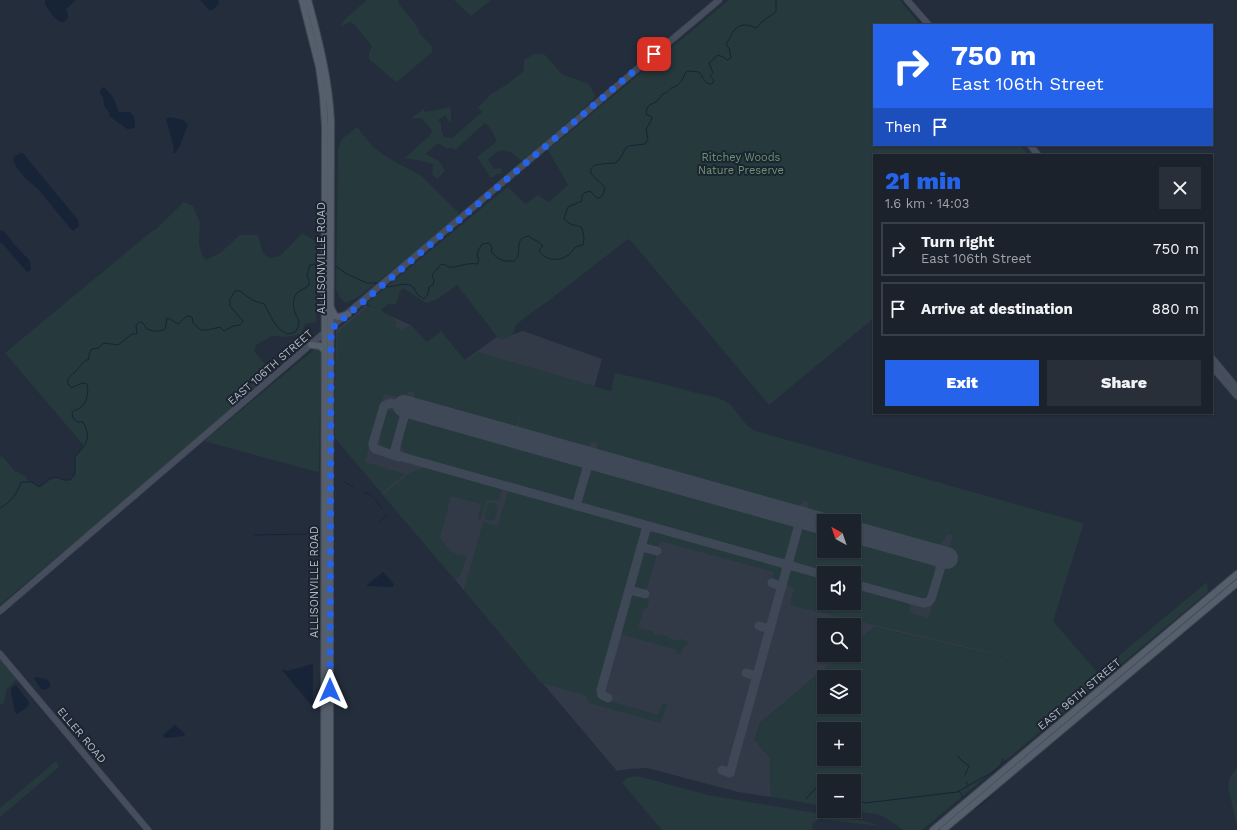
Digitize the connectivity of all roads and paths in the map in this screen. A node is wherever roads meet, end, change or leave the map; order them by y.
1 (302, 0) edge
2 (308, 0) edge
3 (719, 0) edge
4 (907, 0) edge
5 (927, 24) edge
6 (1031, 146) edge
7 (1037, 154) edge
8 (328, 257) junction
9 (328, 274) junction
10 (331, 307) junction
11 (348, 314) junction
12 (331, 329) junction
13 (324, 333) junction
14 (311, 345) junction
15 (324, 350) junction
16 (1213, 359) edge
17 (1213, 368) edge
18 (1236, 392) edge
19 (1237, 575) edge
20 (1237, 583) edge
21 (1228, 590) junction
22 (0, 611) edge
23 (1178, 624) junction
24 (1153, 653) junction
25 (0, 654) edge
26 (148, 830) edge
27 (324, 830) edge
28 (330, 830) edge
29 (933, 830) edge
30 (943, 830) edge

1 - 8 main road, ALLISONVILLE ROAD
2 - 8 main road, ALLISONVILLE ROAD
3 - 11 street, EAST 106TH STREET
4 - 5 street
6 - 7 street
8 - 9 main road, ALLISONVILLE ROAD
9 - 10 main road, ALLISONVILLE ROAD
9 - 13 main road, ALLISONVILLE ROAD
10 - 11 main road
10 - 12 main road, ALLISONVILLE ROAD
11 - 12 street, EAST 106TH STREET
12 - 13 street, EAST 106TH STREET
12 - 28 main road, ALLISONVILLE ROAD
13 - 14 street, EAST 106TH STREET
13 - 15 main road, ALLISONVILLE ROAD
14 - 15 main road
14 - 22 street, EAST 106TH STREET
15 - 27 main road, ALLISONVILLE ROAD
16 - 18 street
17 - 18 street
19 - 21 main road
19 - 23 main road, EAST 96TH STREET
20 - 21 main road, EAST 96TH STREET
21 - 24 main road, EAST 96TH STREET
23 - 24 main road
23 - 29 main road, EAST 96TH STREET
24 - 30 main road, EAST 96TH STREET
25 - 26 street, ELLER ROAD

